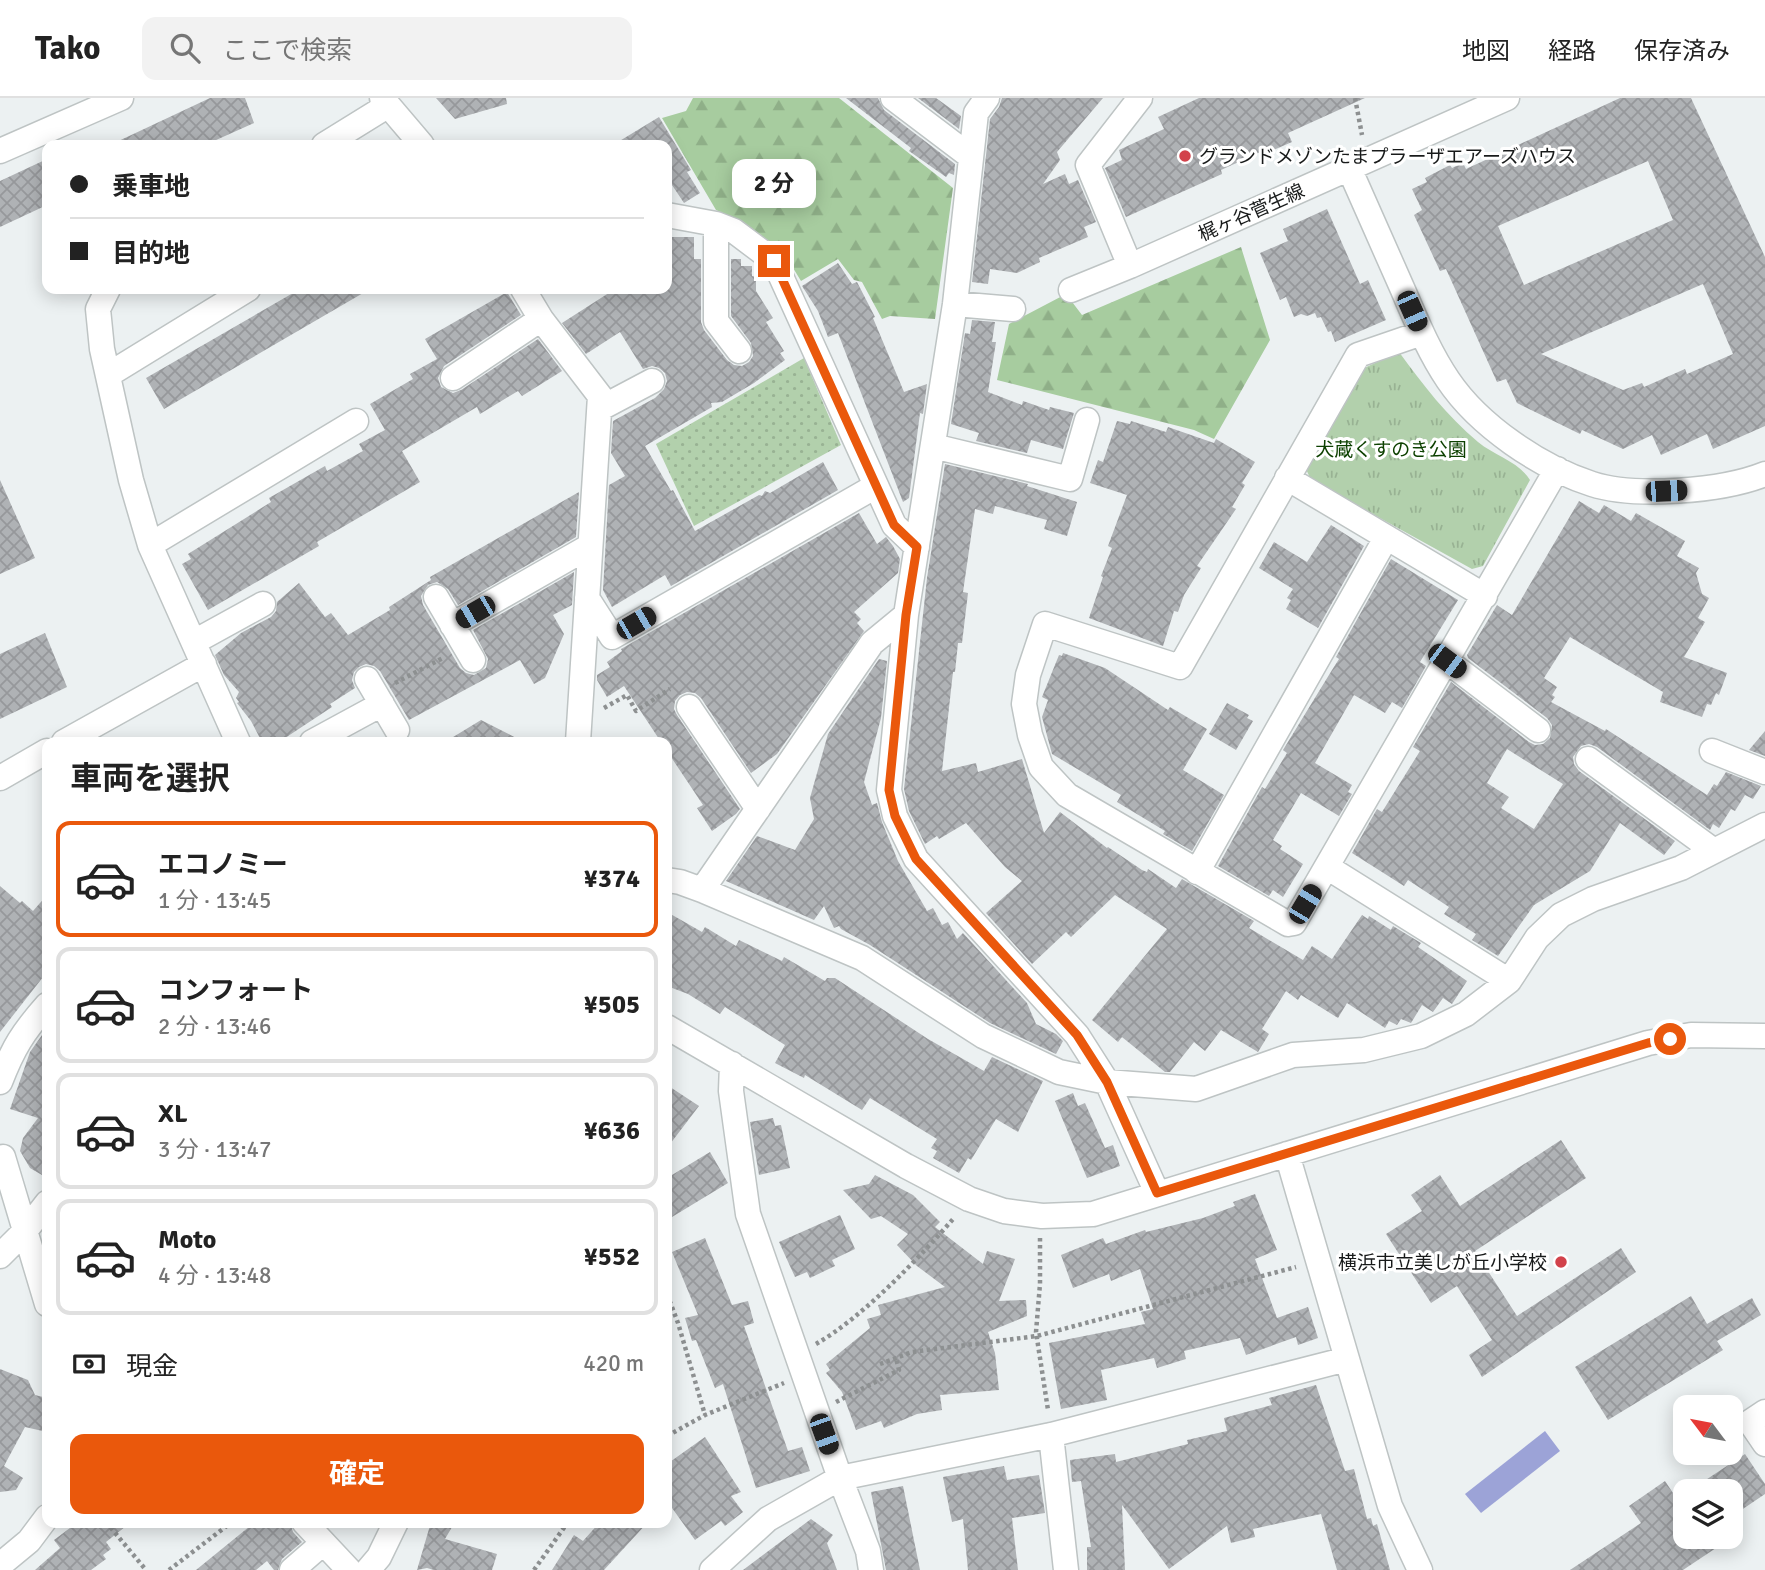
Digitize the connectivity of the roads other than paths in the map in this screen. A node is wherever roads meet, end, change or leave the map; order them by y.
1 (121, 98) edge
2 (893, 98) edge
3 (987, 98) edge
4 (1140, 98) edge
5 (1507, 98) edge
6 (384, 102) edge
7 (331, 140) edge
8 (418, 140) edge
9 (0, 151) edge
10 (971, 157) junction
11 (1349, 168) junction
12 (672, 216) edge
13 (716, 224) junction
14 (1130, 266) junction
15 (1071, 290) dead end
16 (106, 294) edge
17 (240, 294) edge
18 (526, 294) edge
19 (955, 304) junction
20 (1013, 309) dead end
21 (541, 318) junction
22 (1422, 333) junction
23 (739, 351) dead end
24 (108, 376) junction
25 (453, 378) dead end
26 (652, 381) dead end
27 (601, 408) junction
28 (1087, 420) dead end
29 (356, 421) dead end
30 (933, 446) junction
31 (1557, 469) junction
32 (1765, 474) edge
33 (1287, 478) junction
34 (876, 485) junction
35 (1386, 538) junction
36 (150, 545) junction
37 (590, 546) junction
38 (917, 547) junction
39 (1485, 596) junction
40 (436, 597) dead end
41 (587, 598) junction
42 (262, 604) dead end
43 (906, 615) junction
44 (199, 653) junction
45 (1447, 661) junction
46 (689, 707) road end
47 (397, 730) dead end
48 (1538, 730) dead end
49 (578, 732) edge
50 (72, 737) edge
51 (237, 737) edge
52 (318, 737) edge
53 (1712, 751) dead end
54 (42, 754) edge
55 (1588, 759) dead end
56 (1765, 772) edge
57 (0, 778) edge
58 (758, 809) junction
59 (1765, 825) edge
60 (1714, 851) junction
61 (1327, 867) junction
62 (1197, 872) junction
63 (672, 880) edge
64 (702, 890) junction
65 (1509, 981) junction
66 (42, 1011) edge
67 (1765, 1036) edge
68 (672, 1037) edge
69 (732, 1064) junction
70 (0, 1082) edge
71 (1107, 1082) junction
72 (1287, 1154) junction
73 (3, 1157) dead end
74 (1157, 1193) junction
75 (42, 1209) edge
76 (26, 1230) junction
77 (0, 1256) edge
78 (42, 1286) edge
79 (1347, 1359) junction
80 (1765, 1412) edge
81 (1051, 1435) junction
82 (1765, 1444) edge
83 (840, 1478) junction
84 (42, 1524) edge
85 (309, 1528) edge
86 (393, 1528) edge
87 (323, 1543) junction
88 (0, 1565) edge
89 (292, 1570) edge
90 (349, 1570) edge
91 (368, 1570) edge
92 (712, 1570) edge
93 (871, 1570) edge
94 (1066, 1570) edge
95 (1420, 1570) edge

1 - 9 street
2 - 10 street
3 - 10 street
4 - 14 street
5 - 11 street, 梶ヶ谷菅生線
6 - 7 street
6 - 8 street
10 - 19 street
11 - 14 street, 梶ヶ谷菅生線
11 - 22 street
12 - 13 street
13 - 23 street
13 - 34 street
14 - 15 street, 梶ヶ谷菅生線
16 - 24 street
17 - 24 street
18 - 21 street
19 - 20 street
19 - 30 street
21 - 25 street
21 - 27 street
22 - 31 street
22 - 33 street
24 - 36 street
26 - 27 street
27 - 37 street
28 - 30 street
29 - 36 street
30 - 38 street
31 - 32 street
31 - 39 street
33 - 35 street
33 - 62 street
34 - 38 street
34 - 41 street
35 - 39 street
35 - 62 street
36 - 44 street
37 - 40 street
37 - 41 street
38 - 43 street
39 - 45 street
41 - 49 street
42 - 44 street
43 - 58 street
43 - 71 street
44 - 50 street
44 - 51 street
45 - 48 street
45 - 61 street
46 - 58 street
47 - 52 street
53 - 56 street
54 - 57 street
55 - 60 street
58 - 64 street
59 - 60 street
60 - 65 street
61 - 62 street
61 - 65 street
63 - 64 street
64 - 71 street
65 - 71 street
66 - 70 street
67 - 72 street
68 - 69 street
69 - 74 street
69 - 83 street
71 - 74 street
72 - 74 street
72 - 79 street
73 - 76 street
75 - 76 street
76 - 77 street
76 - 78 street
79 - 81 street
79 - 95 street
80 - 82 street
81 - 83 street
81 - 94 street
83 - 92 street
83 - 93 street
84 - 88 street
85 - 87 street
86 - 91 street
87 - 89 street
87 - 90 street

